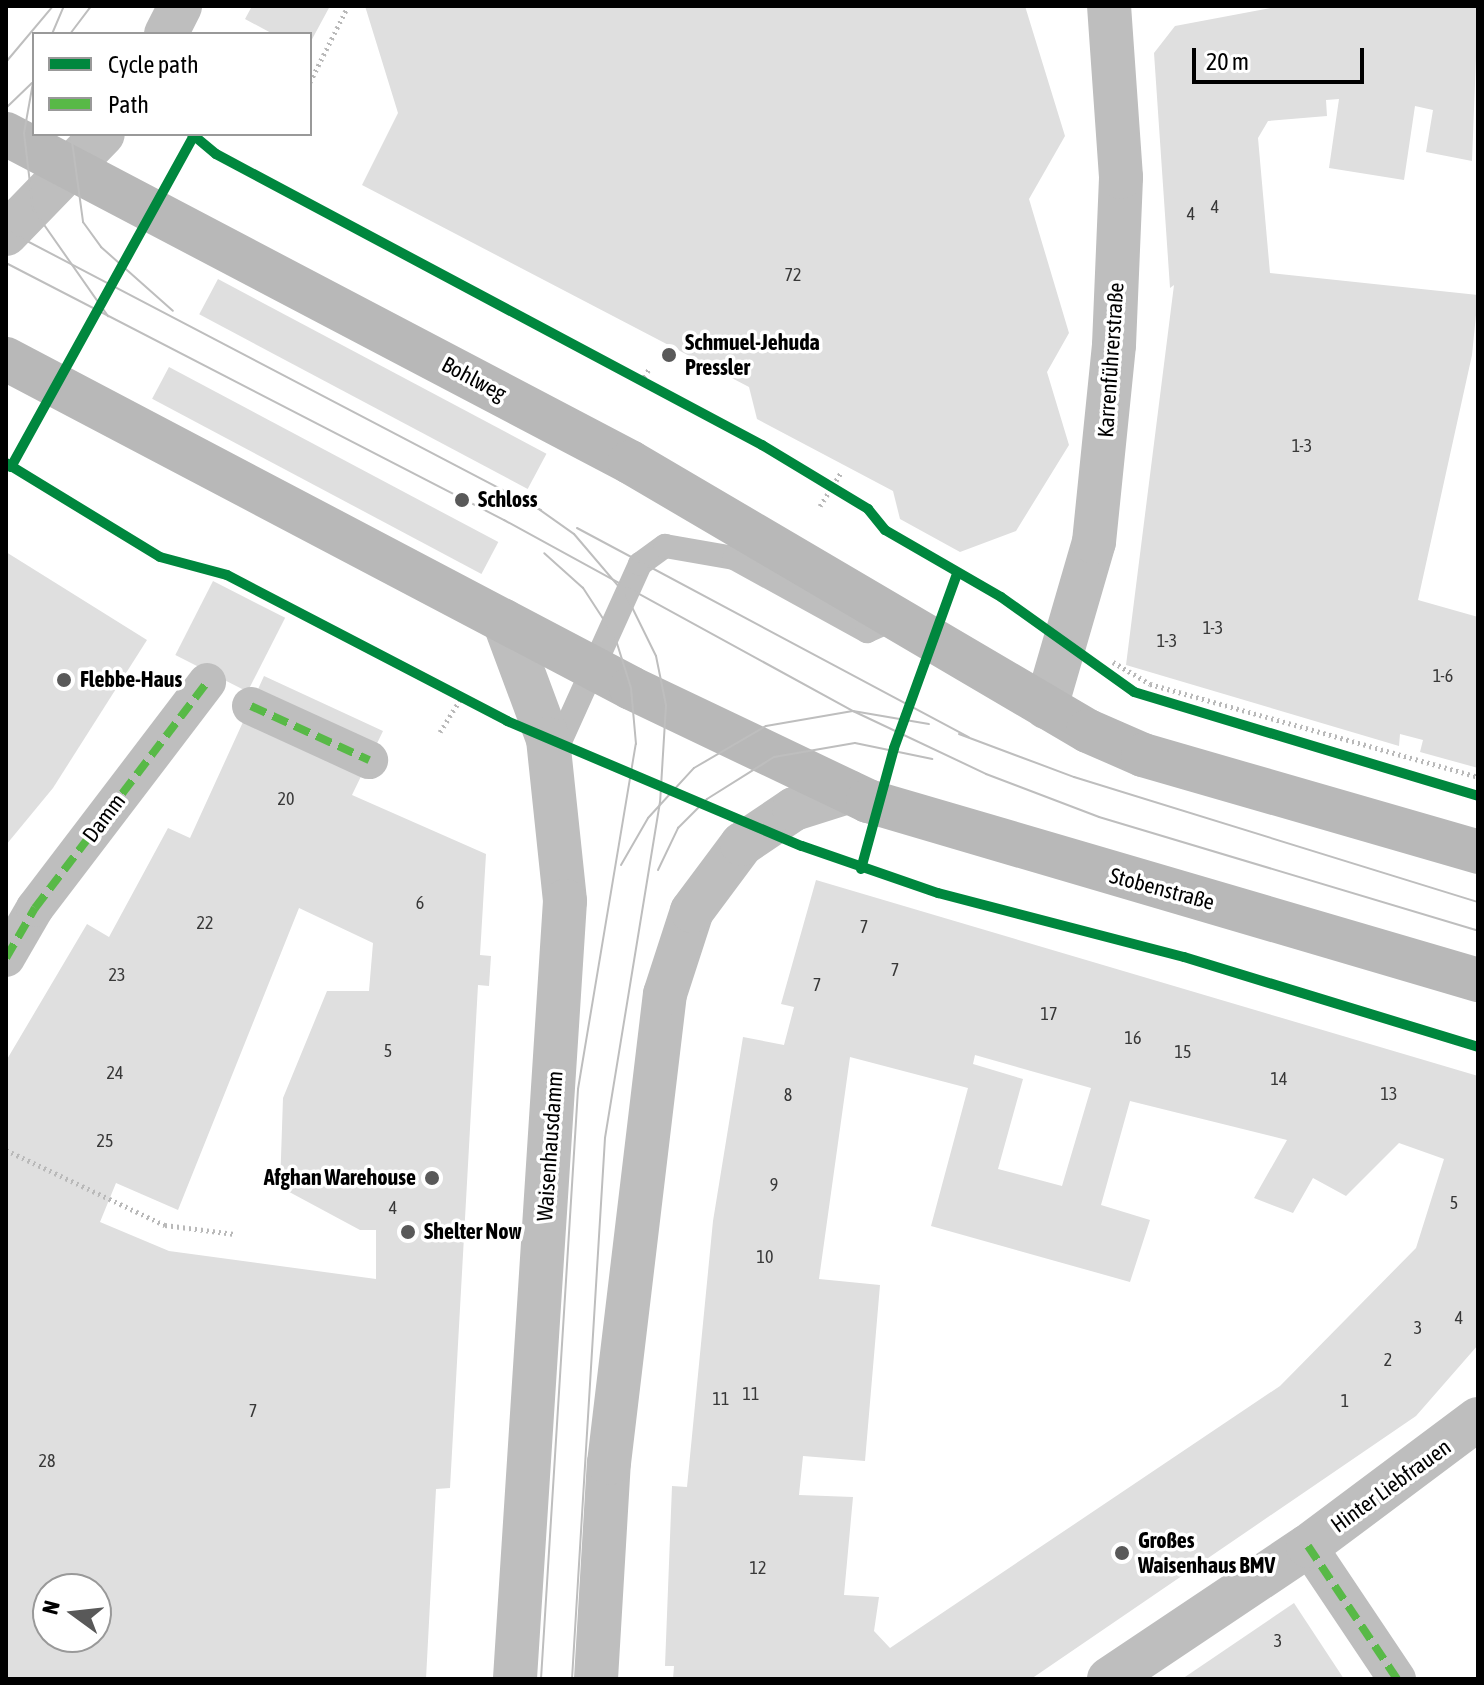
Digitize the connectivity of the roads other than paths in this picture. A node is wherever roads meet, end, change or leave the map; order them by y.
1 (180, 6) edge
2 (1109, 6) edge
3 (167, 32) edge
4 (6, 134) edge
5 (101, 136) edge
6 (73, 170) junction
7 (6, 234) edge
8 (6, 359) edge
9 (894, 619) junction
10 (504, 621) junction
11 (594, 668) junction
12 (207, 682) dead end
13 (251, 706) dead end
14 (1046, 707) junction
15 (369, 760) dead end
16 (551, 762) junction
17 (848, 792) junction
18 (1478, 852) edge
19 (6, 958) edge
20 (1478, 980) edge
21 (1476, 1422) edge
22 (1308, 1546) junction
23 (515, 1679) edge
24 (596, 1679) edge
25 (1109, 1679) edge
26 (1397, 1679) edge

1 - 3 street
2 - 14 street, Karrenführerstraße
4 - 6 main road, Bohlweg
5 - 6 street
6 - 7 street
6 - 9 main road, Bohlweg
8 - 10 main road
9 - 11 lane
9 - 14 main road, Bohlweg
10 - 11 main road
10 - 16 street, Waisenhausdamm
11 - 16 lane
11 - 17 main road
12 - 19 street, Damm
13 - 15 street
14 - 18 main road
16 - 23 street, Waisenhausdamm
17 - 20 main road, Stobenstraße
17 - 24 street
21 - 22 street, Hinter Liebfrauen
22 - 25 street, Hinter Liebfrauen
22 - 26 street, Hinter Liebfrauen

